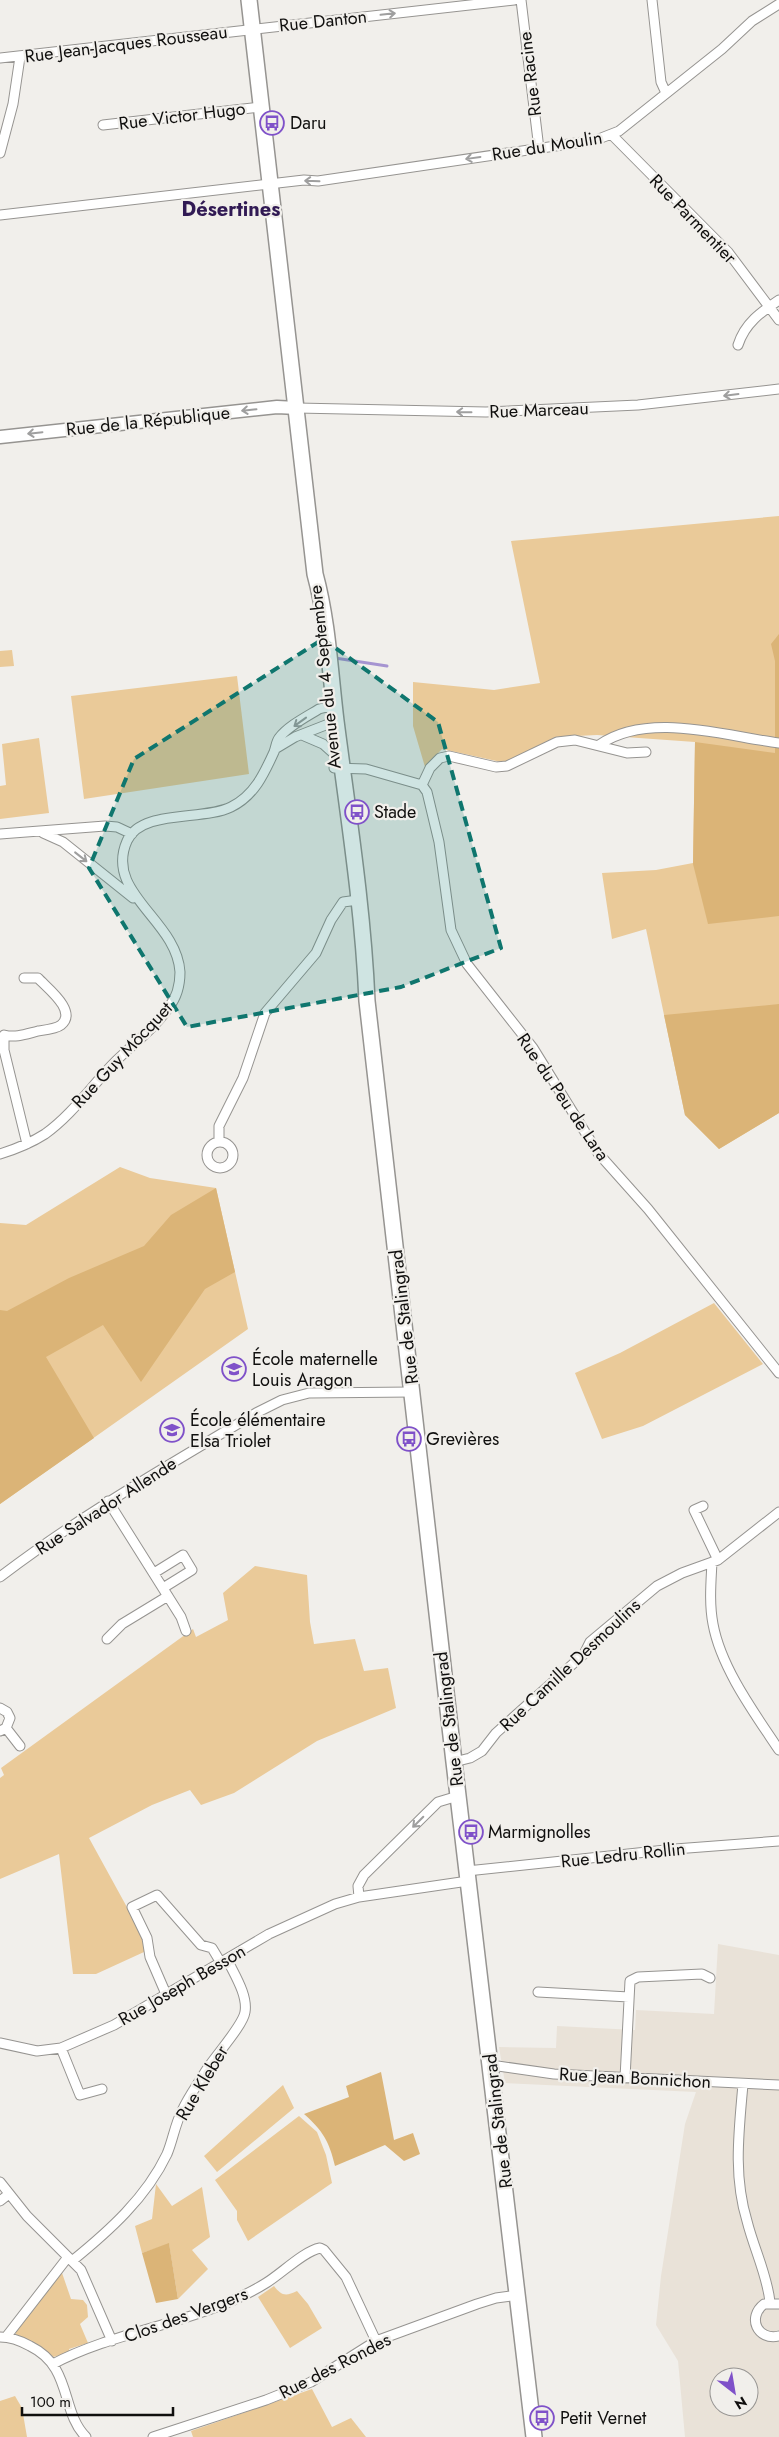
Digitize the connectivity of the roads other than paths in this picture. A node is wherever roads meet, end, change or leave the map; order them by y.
1 (249, 0) edge
2 (514, 0) edge
3 (521, 0) edge
4 (652, 0) edge
5 (779, 4) edge
6 (252, 29) junction
7 (20, 57) junction
8 (0, 58) edge
9 (666, 93) junction
10 (261, 107) junction
11 (103, 125) dead end
12 (612, 135) junction
13 (539, 148) junction
14 (0, 153) edge
15 (271, 185) junction
16 (0, 216) edge
17 (779, 300) edge
18 (769, 306) junction
19 (779, 320) edge
20 (738, 345) dead end
21 (779, 389) edge
22 (297, 408) junction
23 (0, 437) edge
24 (332, 715) junction
25 (302, 735) junction
26 (779, 743) edge
27 (599, 745) junction
28 (275, 749) junction
29 (646, 752) dead end
30 (337, 763) junction
31 (422, 785) junction
32 (40, 832) junction
33 (0, 834) edge
34 (132, 834) junction
35 (354, 900) junction
36 (138, 901) junction
37 (24, 978) dead end
38 (2, 1033) edge
39 (219, 1141) dead end
40 (27, 1144) junction
41 (0, 1154) edge
42 (779, 1373) edge
43 (412, 1392) junction
44 (108, 1501) junction
45 (703, 1506) dead end
46 (779, 1512) edge
47 (715, 1561) junction
48 (154, 1573) junction
49 (0, 1577) edge
50 (166, 1592) junction
51 (186, 1631) dead end
52 (107, 1639) dead end
53 (0, 1708) edge
54 (3, 1730) edge
55 (20, 1746) dead end
56 (779, 1750) edge
57 (454, 1762) junction
58 (458, 1796) junction
59 (779, 1841) edge
60 (468, 1876) junction
61 (359, 1897) junction
62 (224, 1961) junction
63 (710, 1978) dead end
64 (538, 1992) dead end
65 (166, 1994) junction
66 (628, 1997) junction
67 (0, 2043) edge
68 (61, 2048) junction
69 (491, 2065) junction
70 (625, 2078) junction
71 (743, 2084) junction
72 (779, 2085) edge
73 (102, 2089) dead end
74 (0, 2182) edge
75 (9, 2194) junction
76 (0, 2201) edge
77 (70, 2259) junction
78 (518, 2295) junction
79 (775, 2303) edge
80 (779, 2336) edge
81 (3, 2337) edge
82 (112, 2341) junction
83 (376, 2341) junction
84 (53, 2364) junction
85 (86, 2437) edge
86 (153, 2437) edge
87 (534, 2437) edge

1 - 6 main road
6 -> 2 street, Rue Danton
3 - 13 street, Rue Racine
4 - 9 street
5 - 9 street, Rue du Moulin
6 - 7 street, Rue Jean-Jacques Rousseau
6 - 10 main road
7 - 8 street, Rue Jean-Jacques Rousseau
7 - 14 street
9 - 12 street, Rue du Moulin
10 - 11 street, Rue Victor Hugo
10 - 15 main road
12 - 13 street, Rue du Moulin
12 - 18 street, Rue Parmentier
13 -> 15 street, Rue du Moulin
15 - 16 street, Rue du Moulin
15 - 22 main road
17 - 18 street
18 - 19 street, Rue Parmentier
18 - 20 street
21 -> 22 street, Rue Marceau
22 -> 23 street, Rue de la République
22 - 24 main road, Avenue du 4 Septembre
24 - 25 street
24 -> 28 street
24 - 30 main road, Avenue du 4 Septembre
25 - 28 street
25 - 30 street
26 - 27 street
27 - 29 street
27 - 31 street
28 - 34 street
30 - 31 street
30 - 35 main road, Avenue du 4 Septembre
31 - 42 street, Rue du Peu de Lara
32 - 33 street
32 - 34 street
32 -> 36 street
34 - 36 street, Rue Guy Môcquet
35 - 39 street
35 - 43 main road, Rue de Stalingrad
36 - 40 street, Rue Guy Môcquet
37 - 38 street
38 - 40 street
40 - 41 street, Rue Guy Môcquet
43 - 44 street, Rue Salvador Allende
43 - 57 main road, Rue de Stalingrad
44 - 48 street
44 - 49 street, Rue Salvador Allende
45 - 47 street
46 - 47 street, Rue Camille Desmoulins
47 - 56 street
47 - 57 street, Rue Camille Desmoulins
48 - 50 street
48 - 50 street
50 - 51 street
50 - 52 street
53 - 54 street
54 - 55 street
57 - 58 main road, Rue de Stalingrad
58 - 60 main road, Rue de Stalingrad
58 -> 61 street
59 - 60 street, Rue Ledru Rollin
60 - 61 street, Rue Ledru Rollin
60 - 69 main road, Rue de Stalingrad
61 - 62 street, Rue Joseph Besson
62 - 65 street, Rue Joseph Besson
62 - 65 street, Rue Kleber
62 - 77 street, Rue Kleber
63 - 66 street
64 - 66 street
65 - 68 street, Rue Joseph Besson
66 - 70 street
67 - 68 street, Rue Joseph Besson
68 - 73 street
69 - 70 street, Rue Jean Bonnichon
69 - 78 main road, Rue de Stalingrad
70 - 71 street, Rue Jean Bonnichon
71 - 72 street, Rue Jean Bonnichon
71 - 79 street
74 - 75 street
75 - 76 street
75 - 77 street
77 - 81 street, Rue Kleber
77 - 82 street
78 - 83 street, Rue des Rondes
78 - 87 main road, Rue de Stalingrad
79 - 80 street
81 - 84 street
82 - 83 street, Clos des Vergers
82 - 84 street, Clos des Vergers
83 - 86 street, Rue des Rondes
84 - 85 street

